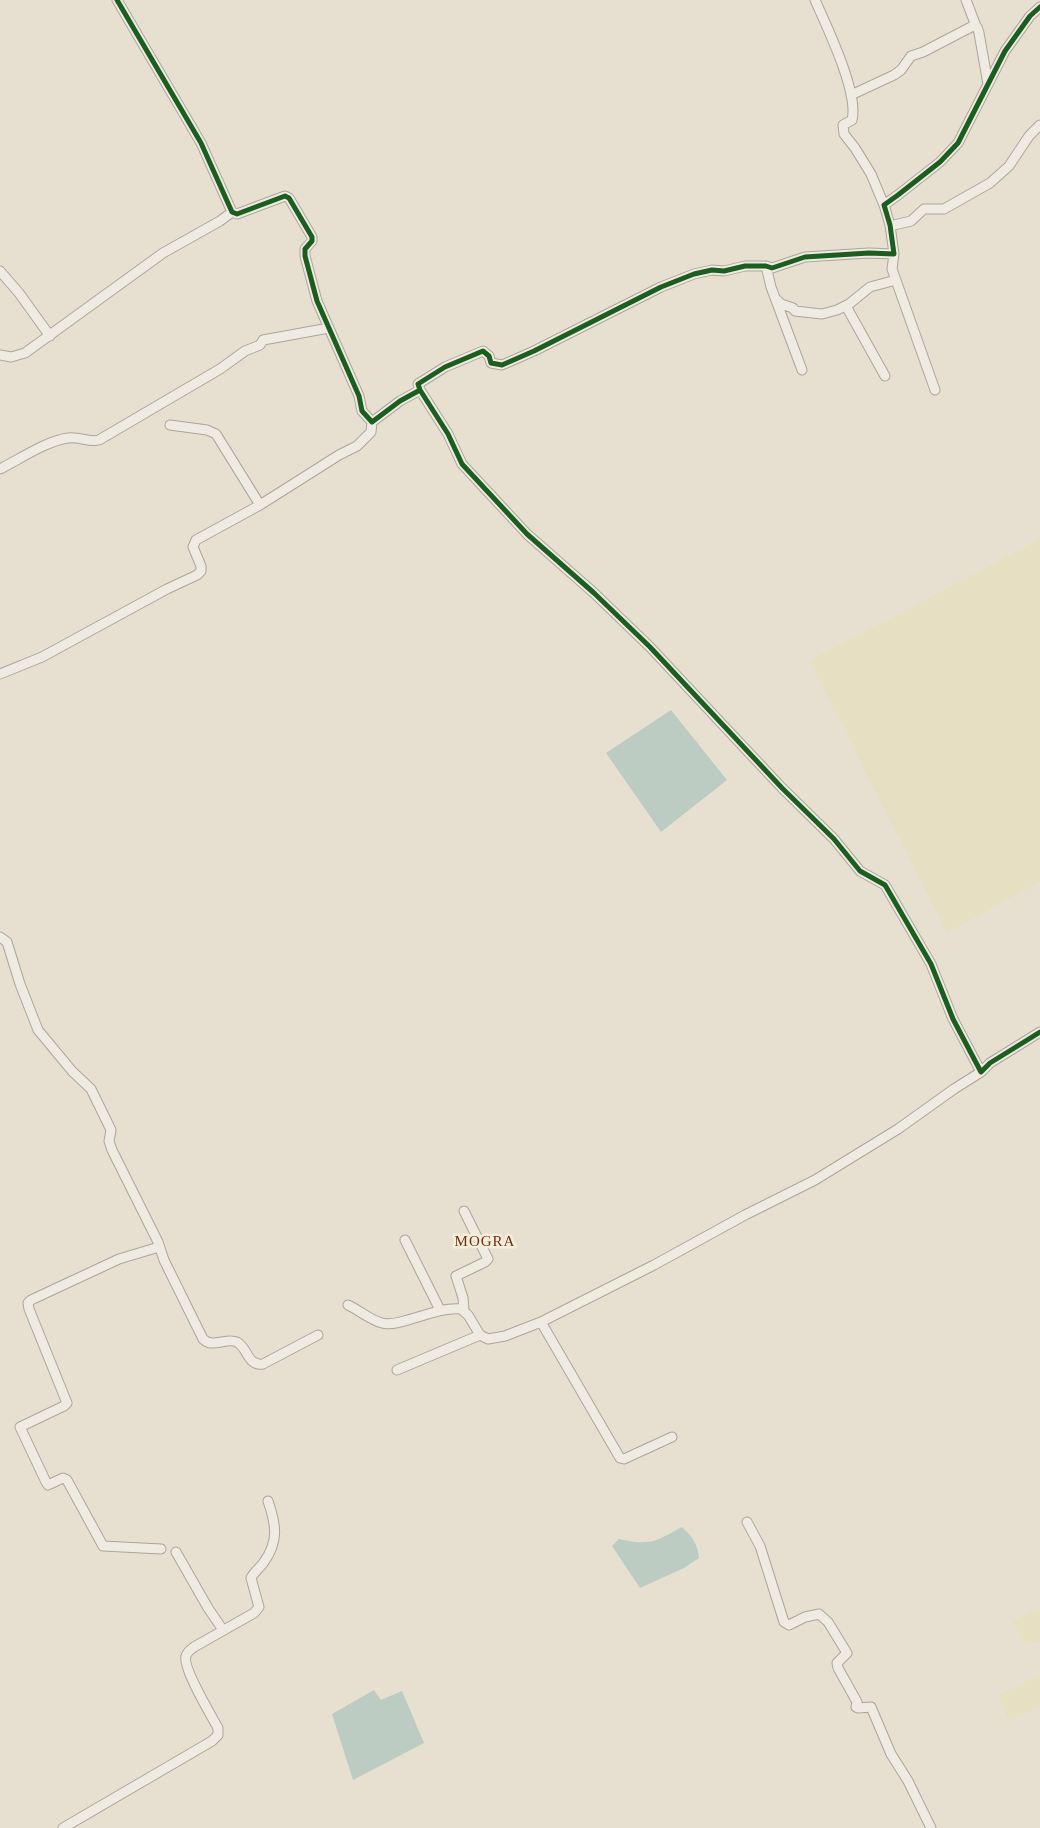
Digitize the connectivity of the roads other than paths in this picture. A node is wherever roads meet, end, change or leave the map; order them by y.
1 (117, 0) edge
2 (815, 0) edge
3 (966, 0) edge
4 (1040, 7) edge
5 (976, 26) junction
6 (988, 84) junction
7 (851, 94) junction
8 (1040, 125) edge
9 (884, 205) junction
10 (232, 212) junction
11 (890, 225) junction
12 (894, 254) junction
13 (766, 266) junction
14 (0, 271) edge
15 (896, 280) junction
16 (776, 299) junction
17 (846, 306) junction
18 (329, 328) junction
19 (50, 336) junction
20 (0, 355) edge
21 (802, 370) dead end
22 (885, 376) dead end
23 (420, 390) junction
24 (935, 390) dead end
25 (372, 422) junction
26 (170, 425) dead end
27 (0, 469) edge
28 (260, 505) junction
29 (0, 674) edge
30 (0, 937) edge
31 (1040, 1032) edge
32 (981, 1072) junction
33 (464, 1211) dead end
34 (405, 1240) dead end
35 (159, 1247) junction
36 (348, 1305) dead end
37 (440, 1310) junction
38 (464, 1310) junction
39 (541, 1322) junction
40 (318, 1335) dead end
41 (480, 1335) junction
42 (397, 1370) dead end
43 (672, 1437) dead end
44 (268, 1501) dead end
45 (747, 1522) dead end
46 (162, 1549) dead end
47 (176, 1552) dead end
48 (223, 1630) junction
49 (63, 1828) edge
50 (931, 1828) edge

1 - 10 street
2 - 7 street
3 - 5 street
4 - 6 street
5 - 6 street
5 - 7 street
6 - 9 street
7 - 9 street
8 - 11 street
9 - 11 street
10 - 18 street
10 - 19 street
11 - 12 street
12 - 13 street
12 - 15 street
13 - 16 street
13 - 23 street
14 - 19 street
15 - 17 street
15 - 24 street
16 - 17 street
16 - 21 street
17 - 22 street
18 - 25 street
18 - 27 street
19 - 20 street
23 - 25 street
23 - 32 street
25 - 28 street
26 - 28 street
28 - 29 street
30 - 35 street
31 - 32 street
32 - 39 street
33 - 38 street
34 - 37 street
35 - 40 street
35 - 46 street
36 - 37 street
37 - 38 street
38 - 41 street
39 - 41 street
39 - 43 street
41 - 42 street
44 - 48 street
45 - 50 street
47 - 48 street
48 - 49 street

